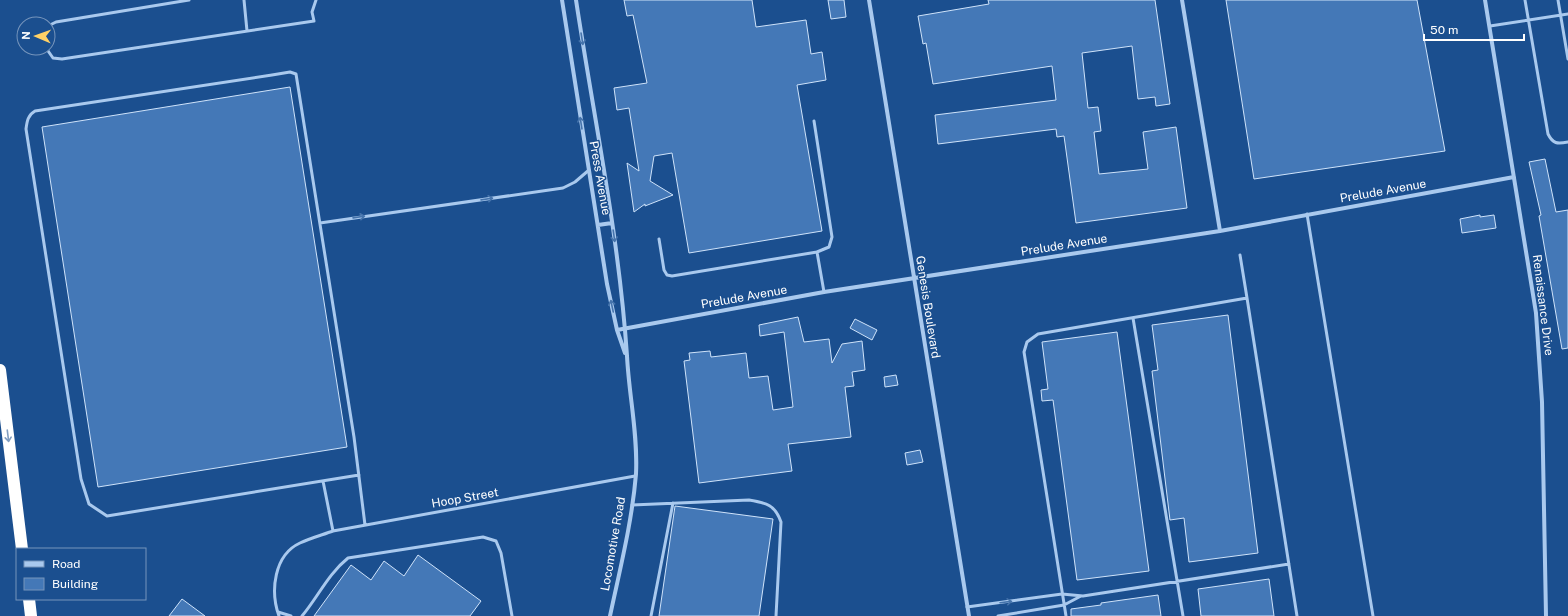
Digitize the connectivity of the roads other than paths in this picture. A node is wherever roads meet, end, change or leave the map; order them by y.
1 (189, 0) edge
2 (244, 0) edge
3 (316, 0) edge
4 (562, 0) edge
5 (576, 0) edge
6 (869, 0) edge
7 (1182, 0) edge
8 (1485, 0) edge
9 (1525, 0) edge
10 (1558, 0) edge
11 (1568, 14) edge
12 (1561, 15) junction
13 (1529, 19) junction
14 (56, 22) edge
15 (1490, 26) junction
16 (247, 31) junction
17 (52, 56) edge
18 (1568, 59) edge
19 (814, 121) dead end
20 (1568, 142) edge
21 (589, 170) junction
22 (1514, 177) junction
23 (1306, 214) junction
24 (320, 223) junction
25 (612, 223) junction
26 (598, 224) junction
27 (1220, 231) junction
28 (659, 239) dead end
29 (817, 252) junction
30 (1240, 255) dead end
31 (913, 278) junction
32 (824, 292) junction
33 (1247, 298) junction
34 (1133, 318) junction
35 (626, 329) junction
36 (617, 330) junction
37 (627, 357) junction
38 (0, 370) edge
39 (359, 475) junction
40 (636, 476) junction
41 (323, 481) junction
42 (673, 504) junction
43 (631, 505) junction
44 (365, 525) junction
45 (333, 531) junction
46 (22, 548) edge
47 (1289, 564) junction
48 (1177, 581) junction
49 (1062, 594) junction
50 (1083, 596) junction
51 (29, 600) edge
52 (1064, 605) junction
53 (968, 607) junction
54 (278, 614) edge
55 (31, 616) edge
56 (291, 616) edge
57 (302, 616) edge
58 (512, 616) edge
59 (610, 616) edge
60 (650, 616) edge
61 (776, 616) edge
62 (969, 616) edge
63 (998, 616) edge
64 (1066, 616) edge
65 (1183, 616) edge
66 (1297, 616) edge
67 (1373, 616) edge
68 (1546, 616) edge

1 - 14 lane
2 - 16 lane
3 - 16 lane
21 -> 4 street, Press Avenue
5 -> 25 street, Press Avenue
6 - 31 street, Genesis Boulevard
7 - 27 street
8 - 15 street, Renaissance Drive
9 - 13 lane
10 - 12 lane
11 - 12 lane
12 - 13 lane
12 - 18 lane
13 - 15 lane
13 - 20 lane
15 - 22 street, Renaissance Drive
16 - 17 lane
19 - 29 lane
24 -> 21 lane
21 - 26 street, Press Avenue
22 - 23 street, Prelude Avenue
22 - 68 street, Renaissance Drive
23 - 27 street, Prelude Avenue
23 - 67 lane
24 - 39 lane
24 - 41 lane
25 - 26 street
25 -> 35 street, Press Avenue
36 -> 26 street, Press Avenue
27 - 31 street, Prelude Avenue
28 - 29 lane
29 - 32 lane
30 - 33 lane
31 - 32 street, Prelude Avenue
31 - 53 street, Genesis Boulevard
32 - 35 street, Prelude Avenue
33 - 34 lane
33 - 47 lane
34 - 48 lane
34 - 49 lane
35 - 36 street, Prelude Avenue
35 - 37 street, Press Avenue
36 - 37 street, Press Avenue
37 - 40 street, Press Avenue
38 -> 46 highway
39 - 41 lane
39 - 44 lane
40 - 43 street, Locomotive Road
40 - 44 lane, Hoop Street
41 - 45 lane
42 - 43 lane
42 - 60 lane
42 - 61 lane
43 - 59 street, Locomotive Road
44 - 45 lane, Hoop Street
45 - 54 lane, Hoop Street
47 - 48 lane
47 - 66 lane
48 - 50 lane
48 - 65 lane
49 - 50 lane
49 - 52 lane
53 -> 49 lane
50 - 52 lane
51 - 55 highway
52 - 63 lane
52 - 64 lane
53 - 62 street, Genesis Boulevard
54 - 56 lane
57 - 58 lane

